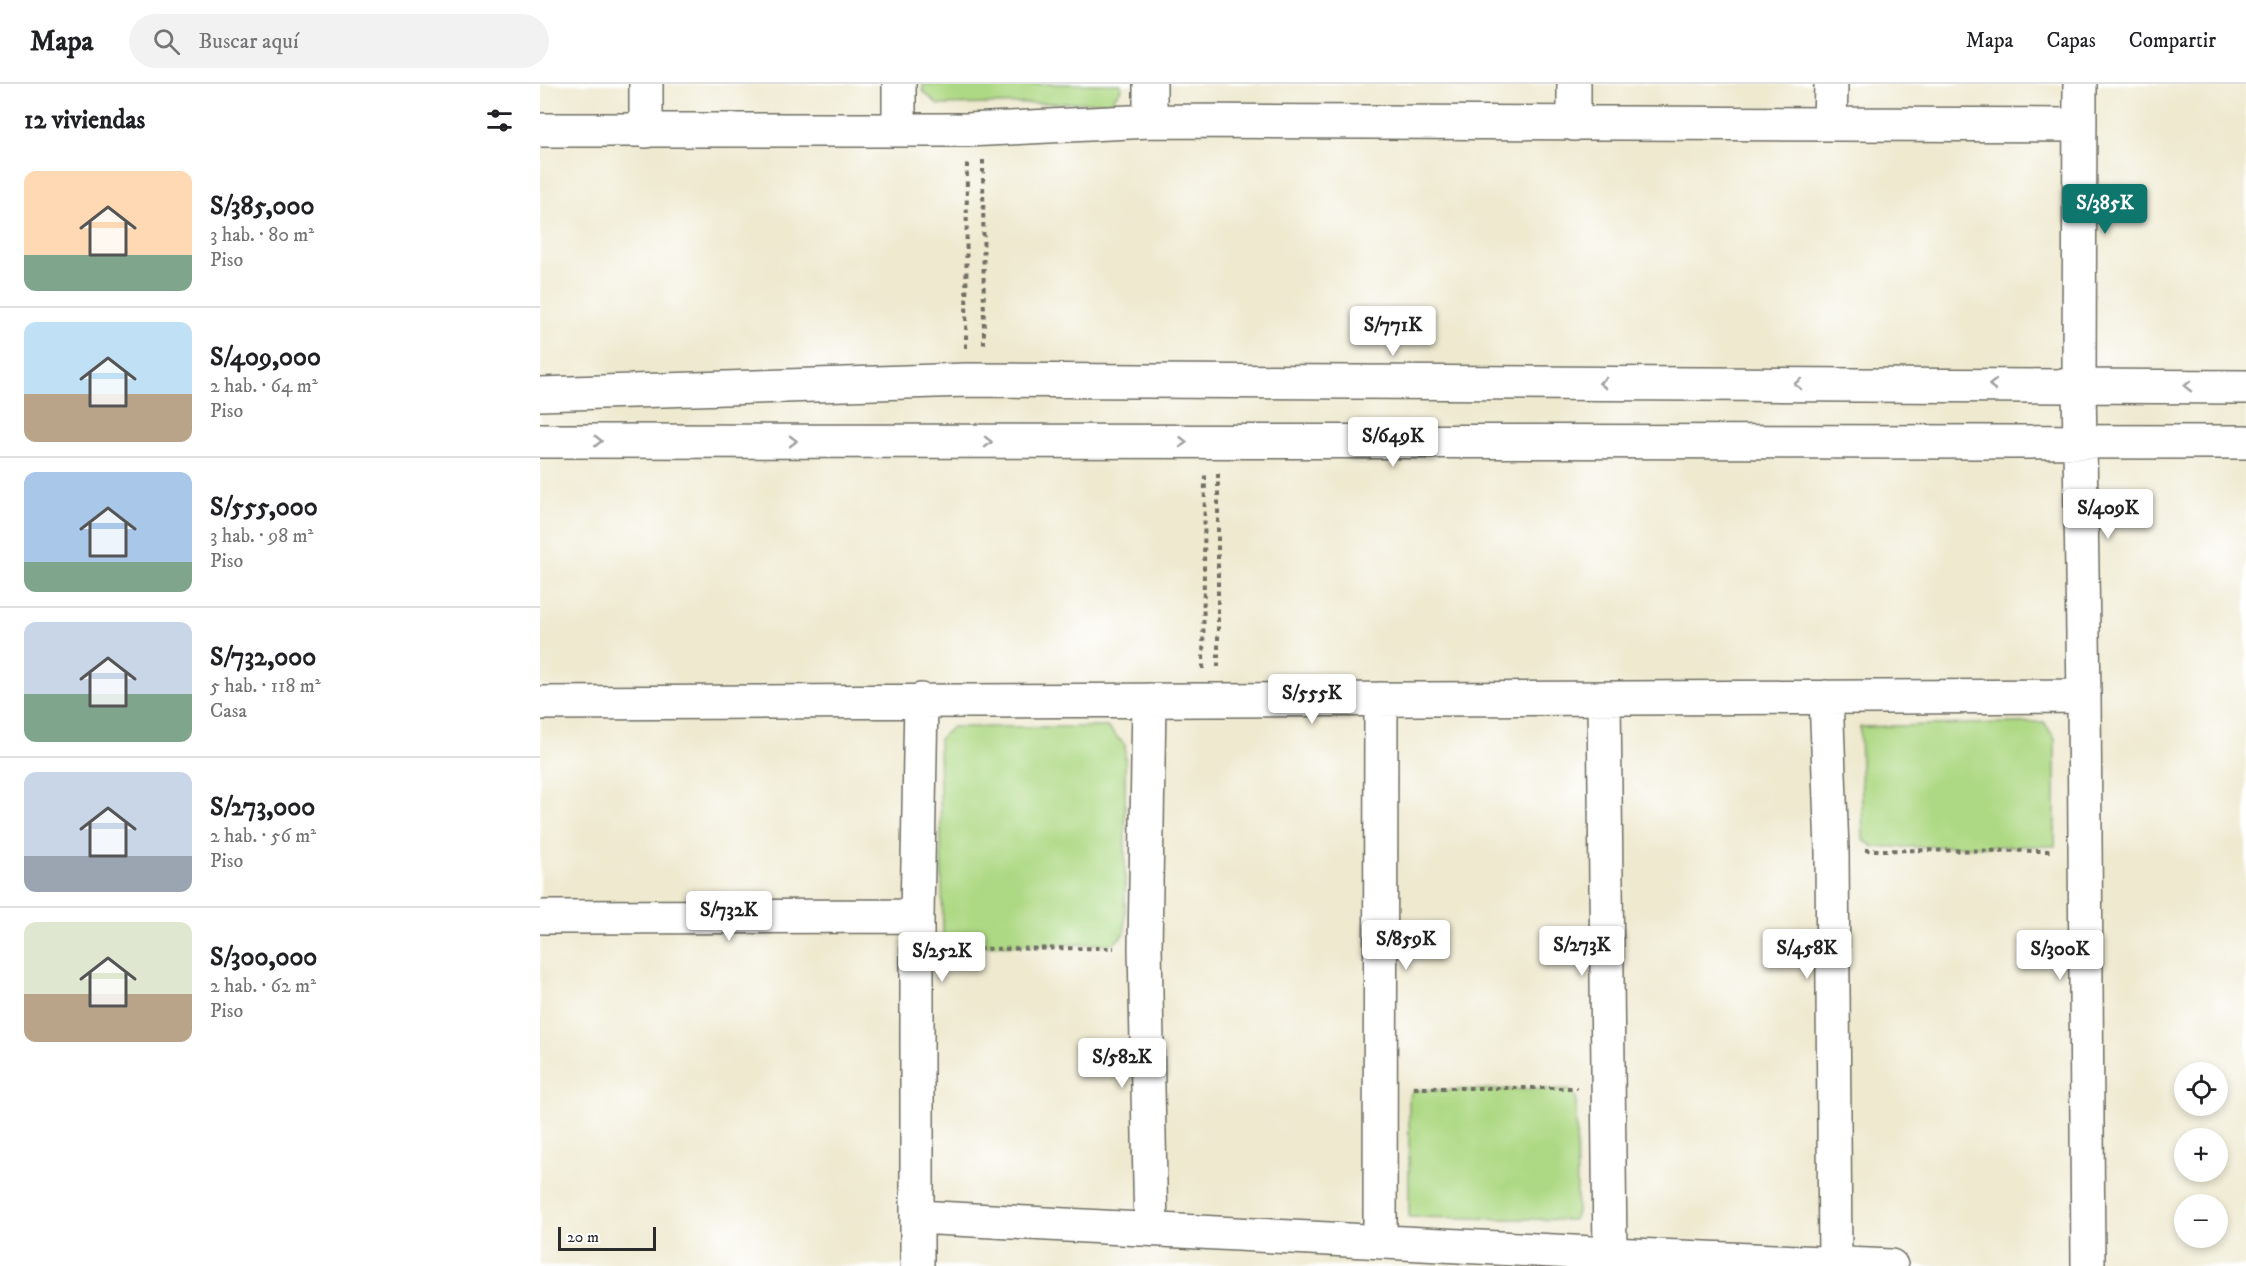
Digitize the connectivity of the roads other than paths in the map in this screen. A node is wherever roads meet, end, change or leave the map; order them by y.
1 (646, 84) edge
2 (899, 84) edge
3 (1150, 84) edge
4 (1574, 84) edge
5 (1830, 84) edge
6 (2080, 84) edge
7 (1150, 122) junction
8 (1830, 123) junction
9 (1574, 124) junction
10 (2080, 125) junction
11 (540, 130) edge
12 (899, 130) junction
13 (646, 131) junction
14 (2079, 385) junction
15 (2246, 387) edge
16 (540, 394) edge
17 (540, 441) edge
18 (2081, 442) junction
19 (2246, 442) edge
20 (2084, 696) junction
21 (1826, 697) junction
22 (1604, 698) junction
23 (1381, 699) junction
24 (921, 700) junction
25 (1149, 700) junction
26 (540, 704) edge
27 (917, 916) junction
28 (540, 917) edge
29 (917, 1217) junction
30 (1150, 1229) junction
31 (1380, 1242) junction
32 (1610, 1254) junction
33 (1836, 1262) junction
34 (917, 1266) edge
35 (1891, 1266) edge
36 (2088, 1266) edge

1 - 13 street
2 - 12 street
3 - 7 street
4 - 9 street
5 - 8 street
6 - 10 street
7 - 9 street
7 - 12 street
8 - 9 street
8 - 10 street
10 - 14 street
11 - 13 street
12 - 13 street
15 -> 14 street
14 -> 16 street
14 - 18 street
17 -> 18 street
18 - 19 street
18 - 20 street
20 - 21 street
20 - 36 street
21 - 22 street
21 - 33 street
22 - 23 street
22 - 32 street
23 - 25 street
23 - 31 street
24 - 25 street
24 - 26 street
24 - 27 street
25 - 30 street
27 - 28 street
27 - 29 street
29 - 30 street
29 - 34 street
30 - 31 street
31 - 32 street
32 - 33 street
33 - 35 street

